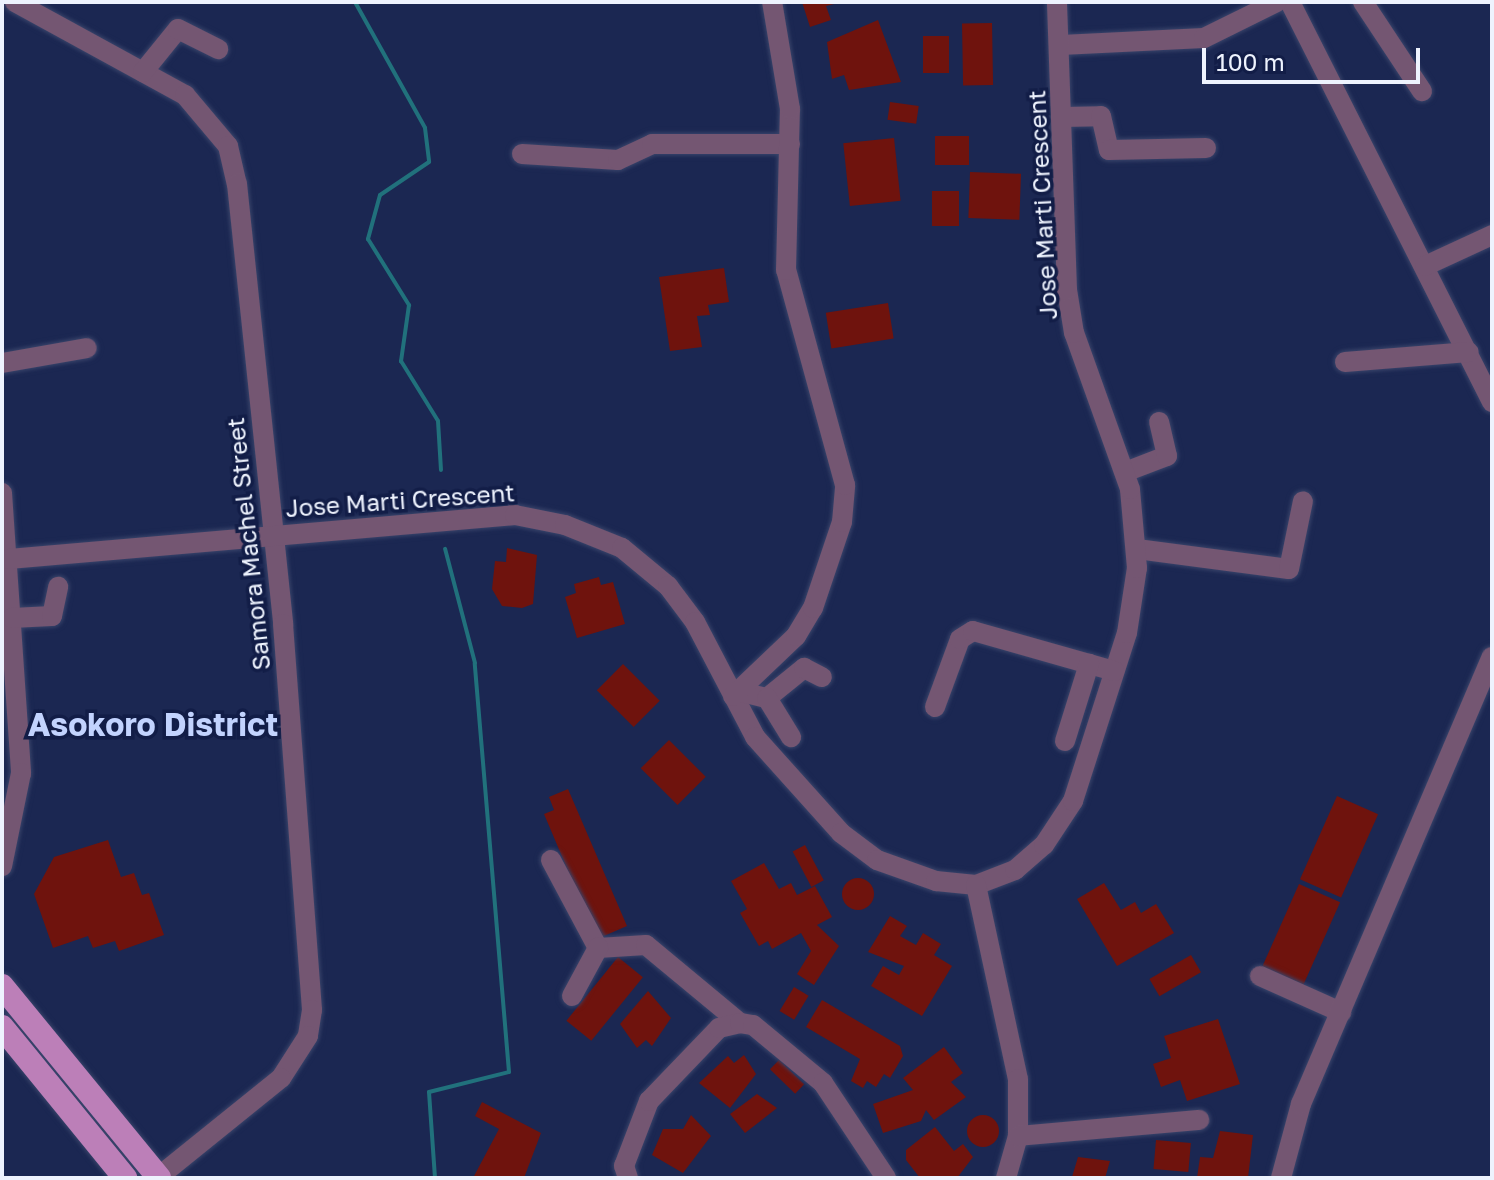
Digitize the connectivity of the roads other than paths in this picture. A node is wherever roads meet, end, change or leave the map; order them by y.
1 (15, 2) edge
2 (772, 2) edge
3 (1057, 2) edge
4 (1277, 2) edge
5 (1290, 2) edge
6 (1363, 2) edge
7 (47, 9) edge
8 (1061, 45) junction
9 (218, 49) dead end
10 (143, 72) junction
11 (1422, 91) dead end
12 (1062, 117) junction
13 (790, 144) junction
14 (1206, 148) dead end
15 (522, 154) dead end
16 (1492, 235) edge
17 (1425, 266) junction
18 (87, 348) dead end
19 (1469, 352) junction
20 (1345, 362) dead end
21 (2, 363) edge
22 (1492, 402) edge
23 (1159, 422) dead end
24 (1125, 472) junction
25 (2, 493) edge
26 (1303, 501) dead end
27 (274, 535) junction
28 (1137, 549) junction
29 (9, 559) junction
30 (58, 587) dead end
31 (12, 618) junction
32 (1492, 657) edge
33 (1089, 664) junction
34 (1114, 671) junction
35 (822, 677) dead end
36 (736, 693) junction
37 (767, 698) junction
38 (935, 707) dead end
39 (791, 737) dead end
40 (1065, 741) dead end
41 (551, 860) dead end
42 (2, 866) edge
43 (976, 885) junction
44 (598, 948) junction
45 (1260, 976) dead end
46 (2, 986) edge
47 (572, 996) dead end
48 (1341, 1012) junction
49 (740, 1023) junction
50 (2, 1027) edge
51 (1199, 1120) dead end
52 (1018, 1136) junction
53 (125, 1178) edge
54 (158, 1178) edge
55 (628, 1178) edge
56 (886, 1178) edge
57 (1006, 1178) edge
58 (1281, 1178) edge

1 - 7 street, Samora Machel Street
2 - 13 street
3 - 8 street, Jose Marti Crescent
4 - 8 street
5 - 17 street
6 - 11 street
7 - 10 street, Samora Machel Street
8 - 12 street, Jose Marti Crescent
9 - 10 street
10 - 27 street, Samora Machel Street
12 - 14 street
12 - 24 street, Jose Marti Crescent
13 - 15 street
13 - 36 street
16 - 17 street
17 - 19 street
18 - 21 street
19 - 20 street
19 - 22 street
23 - 24 street
24 - 28 street, Jose Marti Crescent
25 - 29 street
26 - 28 street
27 - 29 street, Jose Marti Crescent
27 - 36 street, Jose Marti Crescent
27 - 54 street, Samora Machel Street
28 - 34 street, Jose Marti Crescent
29 - 31 street
30 - 31 street
31 - 42 street
32 - 48 street
33 - 34 street
33 - 38 street
33 - 40 street
34 - 43 street, Jose Marti Crescent
35 - 37 street
36 - 37 street
36 - 43 street, Jose Marti Crescent
37 - 39 street
41 - 44 street
43 - 52 street
44 - 47 street
44 - 49 street
45 - 48 street
46 - 54 main road
48 - 58 street
49 - 55 street
49 - 56 street
50 - 53 main road
51 - 52 street
52 - 57 street

